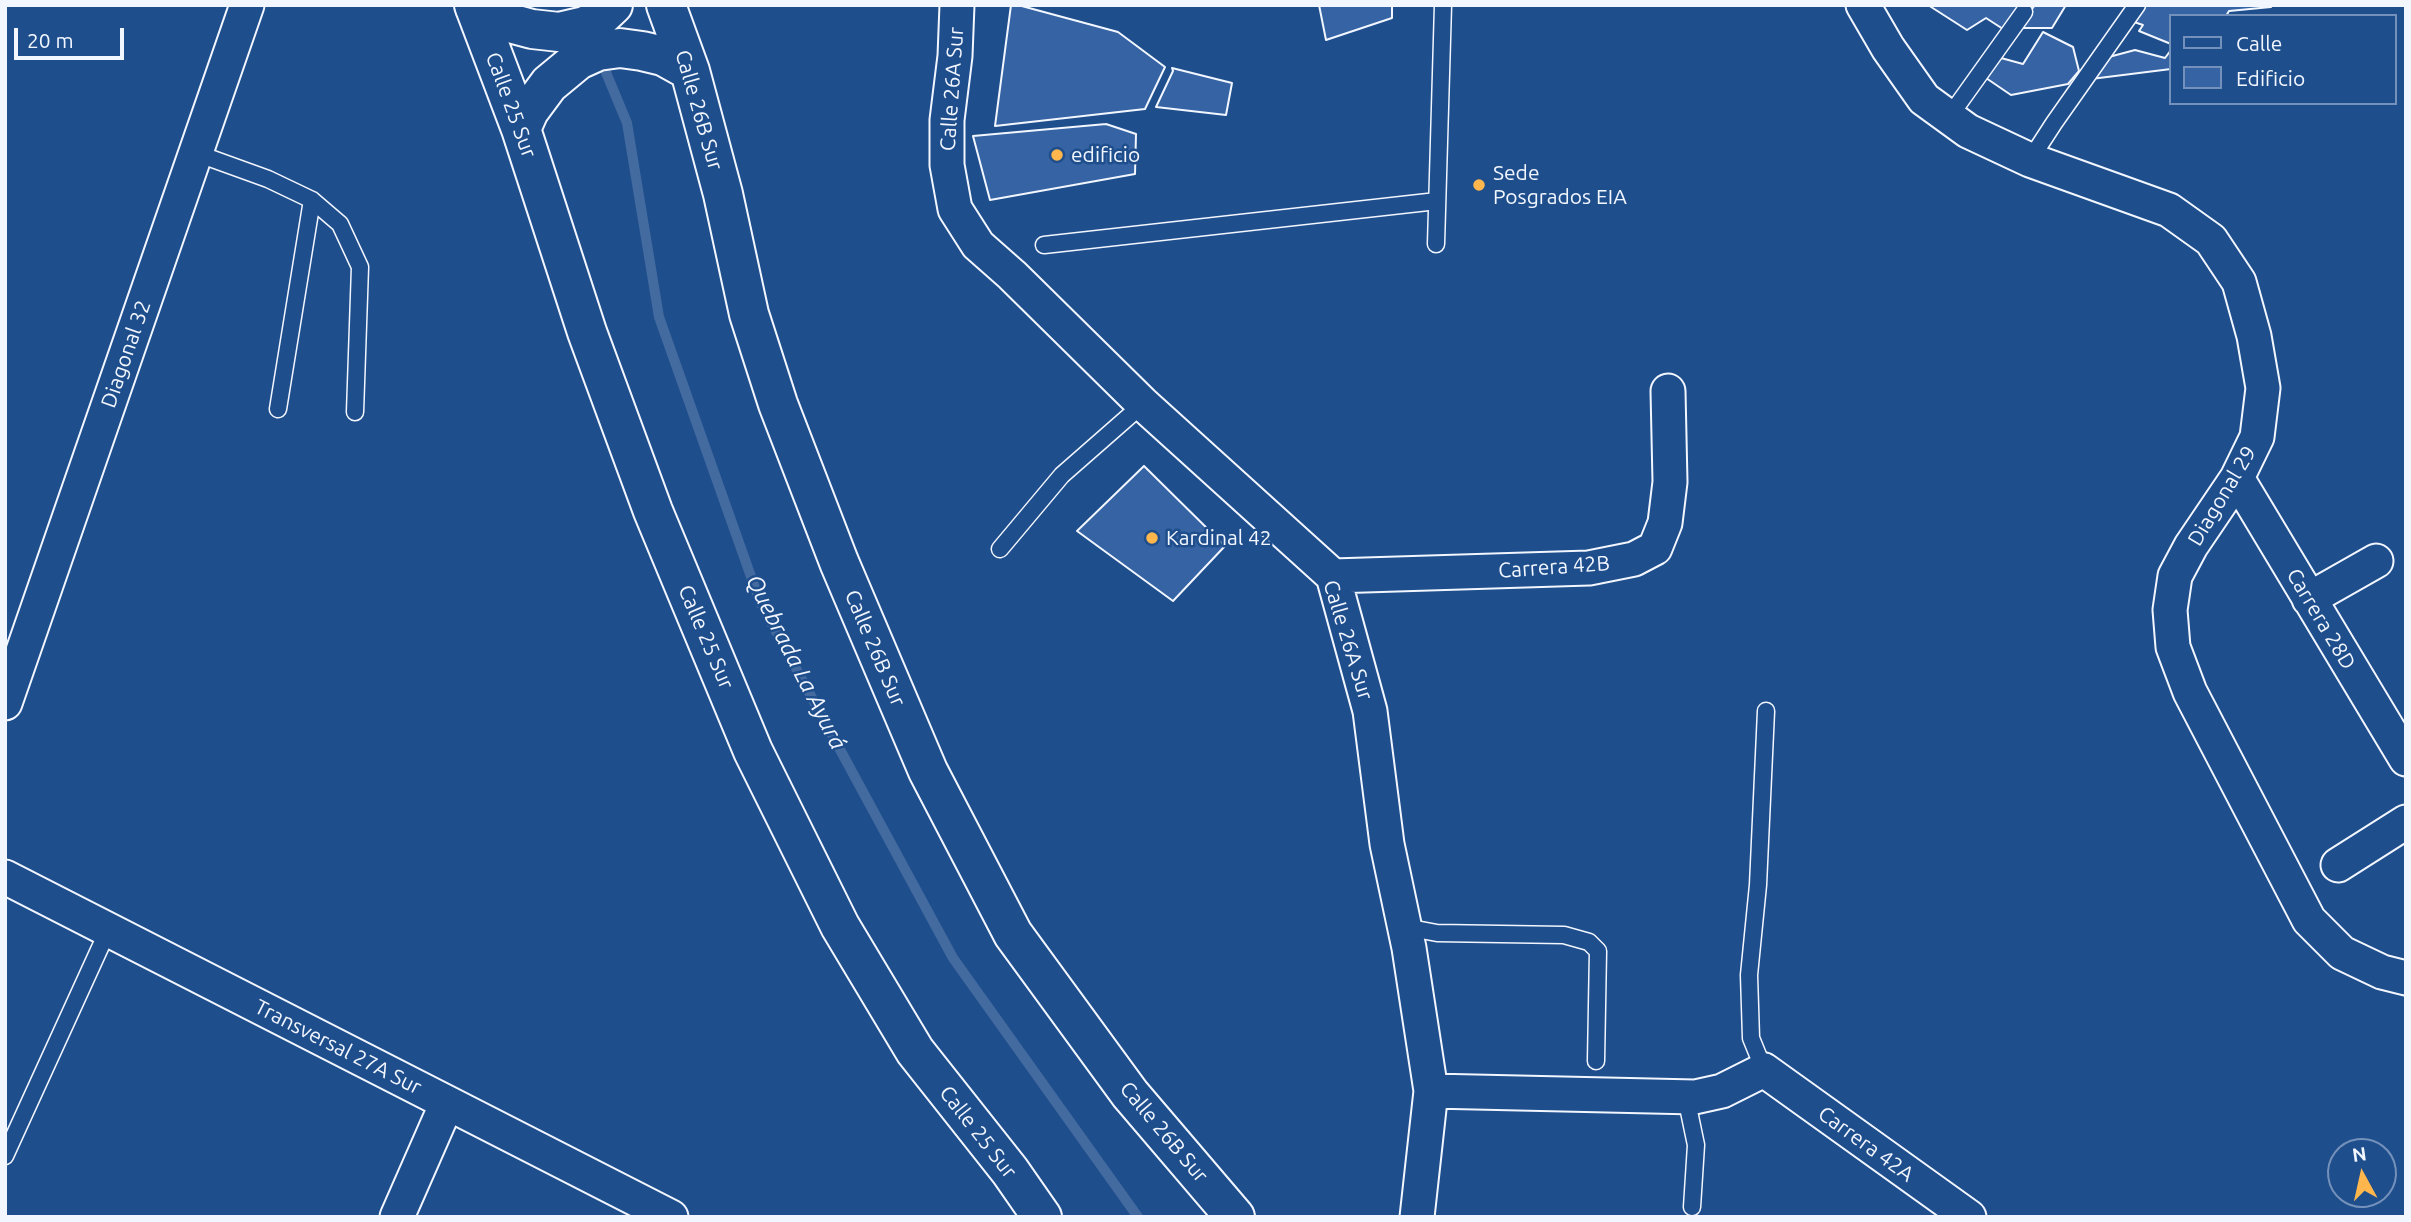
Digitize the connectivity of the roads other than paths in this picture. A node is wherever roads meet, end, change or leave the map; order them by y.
1 (247, 5) edge
2 (613, 5) edge
3 (666, 5) edge
4 (957, 5) edge
5 (1443, 5) edge
6 (1863, 5) edge
7 (2137, 5) edge
8 (475, 6) edge
9 (2024, 12) dead end
10 (690, 71) junction
11 (1949, 117) junction
12 (521, 130) junction
13 (196, 153) junction
14 (2031, 160) junction
15 (312, 200) junction
16 (1437, 201) junction
17 (1436, 244) dead end
18 (1044, 245) dead end
19 (1668, 391) dead end
20 (1143, 404) junction
21 (278, 409) dead end
22 (355, 411) dead end
23 (2237, 478) junction
24 (1000, 549) dead end
25 (2376, 561) dead end
26 (1333, 576) junction
27 (2309, 600) junction
28 (5, 703) edge
29 (1766, 711) dead end
30 (2406, 759) edge
31 (2406, 822) edge
32 (2339, 864) dead end
33 (5, 877) edge
34 (109, 928) junction
35 (1405, 928) junction
36 (2406, 978) edge
37 (1596, 1061) dead end
38 (1764, 1070) junction
39 (1431, 1091) junction
40 (1686, 1097) junction
41 (447, 1103) junction
42 (5, 1156) edge
43 (1692, 1207) dead end
44 (397, 1217) edge
45 (671, 1217) edge
46 (1042, 1217) edge
47 (1235, 1217) edge
48 (1417, 1217) edge
49 (1969, 1217) edge

1 - 13 street, Diagonal 32
2 - 8 main road
3 - 10 main road, Calle 26B Sur
4 - 20 street, Calle 26A Sur
5 - 16 lane
6 - 11 street, Diagonal 29
7 - 14 lane
8 - 12 main road, Calle 25 Sur
9 - 11 lane
10 - 12 main road
10 - 47 main road, Calle 26B Sur
11 - 14 street, Diagonal 29
12 - 46 main road, Calle 25 Sur
13 - 15 lane
13 - 28 street, Diagonal 32
14 - 23 street, Diagonal 29
15 - 21 lane
15 - 22 lane
16 - 17 lane
16 - 18 lane
19 - 26 street, Carrera 42B
20 - 24 lane
20 - 26 street, Calle 26A Sur
23 - 27 street, Carrera 28D
23 - 36 street, Diagonal 29
25 - 27 street
26 - 35 street, Calle 26A Sur
27 - 30 street, Carrera 28D
29 - 38 lane
31 - 32 street
33 - 34 street, Transversal 27A Sur
34 - 41 street, Transversal 27A Sur
34 - 42 lane
35 - 37 lane
35 - 39 street, Calle 26A Sur
38 - 40 street
38 - 49 street, Carrera 42A
39 - 40 street
39 - 48 street
40 - 43 lane
41 - 44 street
41 - 45 street, Transversal 27A Sur

